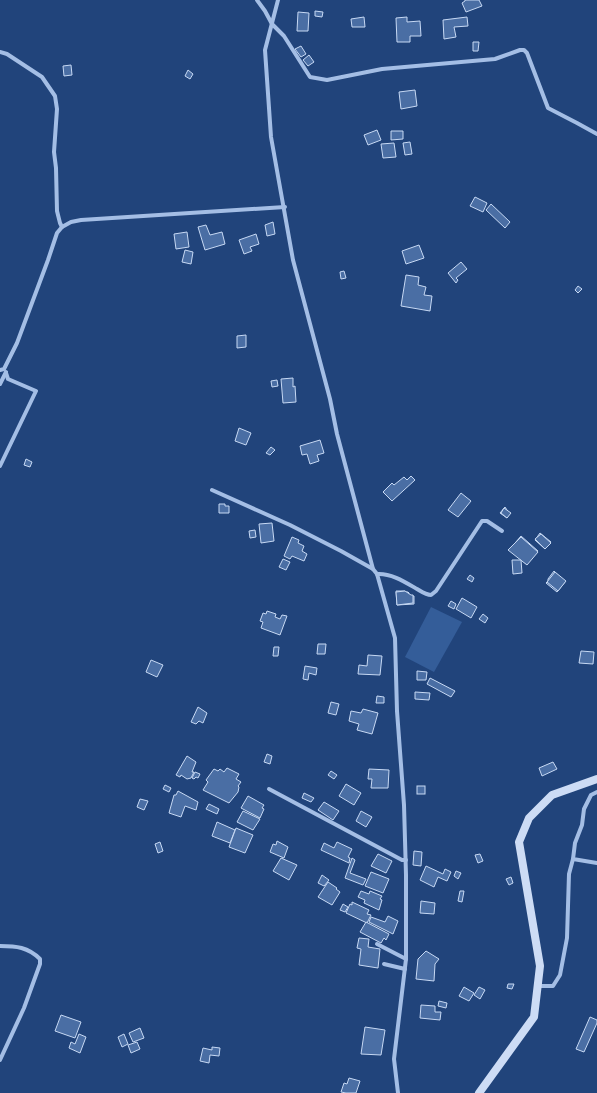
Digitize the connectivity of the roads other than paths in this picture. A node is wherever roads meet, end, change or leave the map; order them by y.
1 (257, 0) edge
2 (278, 0) edge
3 (272, 24) junction
4 (0, 52) edge
5 (597, 134) edge
6 (285, 208) junction
7 (62, 226) junction
8 (3, 370) edge
9 (0, 384) edge
10 (0, 466) edge
11 (212, 490) dead end
12 (502, 531) dead end
13 (373, 569) junction
14 (377, 574) junction
15 (597, 779) edge
16 (269, 789) dead end
17 (597, 792) edge
18 (573, 858) junction
19 (406, 860) junction
20 (597, 863) edge
21 (377, 944) dead end
22 (0, 946) edge
23 (406, 959) junction
24 (384, 964) dead end
25 (405, 969) junction
26 (537, 986) junction
27 (0, 1060) edge
28 (398, 1093) edge
29 (479, 1093) edge

1 - 3 street
2 - 3 street
3 - 5 street
3 - 6 street
4 - 7 street
6 - 7 street
6 - 13 street
7 - 8 street
8 - 9 street
8 - 10 street
11 - 13 street
12 - 14 street
13 - 14 street
14 - 19 street
15 - 26 main road
16 - 19 street
17 - 18 street
18 - 20 street
18 - 26 street
19 - 23 street
21 - 23 street
22 - 27 street
23 - 25 street
24 - 25 street
25 - 28 street
26 - 29 main road

